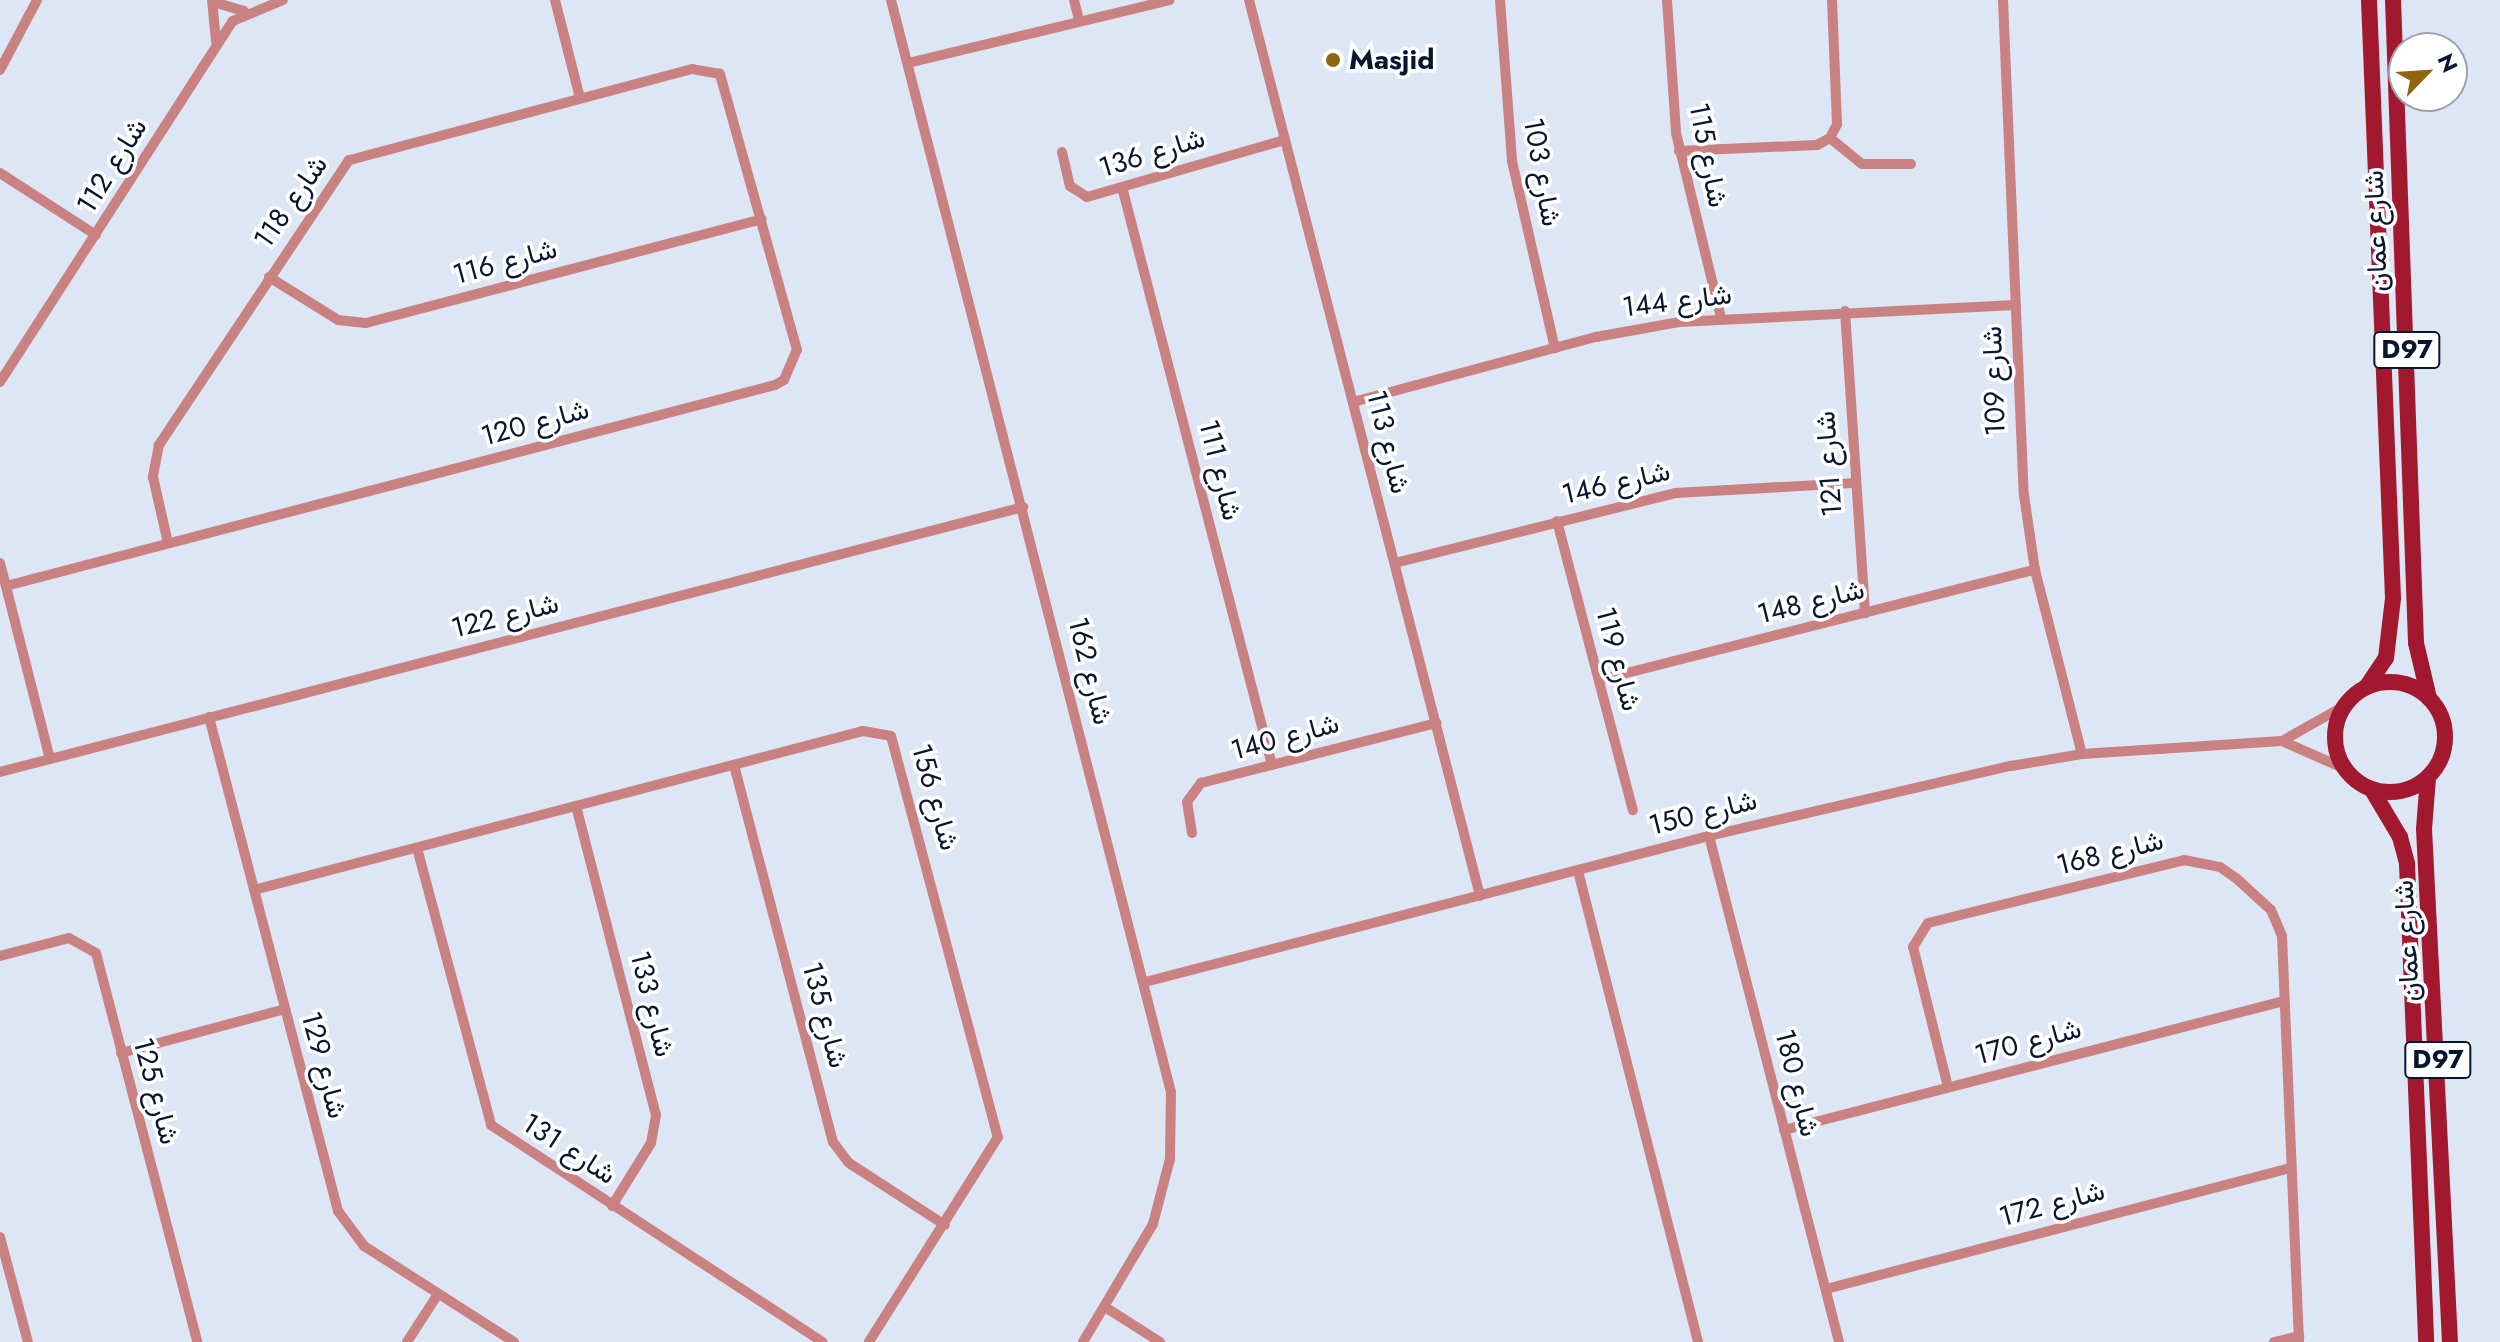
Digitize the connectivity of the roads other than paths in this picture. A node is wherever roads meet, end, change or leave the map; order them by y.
1 (37, 0) edge
2 (283, 0) edge
3 (555, 0) edge
4 (891, 0) edge
5 (1074, 0) edge
6 (1170, 0) edge
7 (1249, 0) edge
8 (1500, 0) edge
9 (1667, 0) edge
10 (1832, 0) edge
11 (2003, 0) edge
12 (2369, 0) edge
13 (2393, 0) edge
14 (212, 1) edge
15 (245, 11) junction
16 (1079, 20) junction
17 (216, 45) junction
18 (908, 63) junction
19 (0, 70) edge
20 (729, 91) joint
21 (580, 98) junction
22 (1830, 138) junction
23 (1285, 140) junction
24 (1679, 151) junction
25 (1062, 152) dead end
26 (1911, 164) dead end
27 (0, 173) edge
28 (1122, 187) junction
29 (762, 219) junction
30 (96, 235) junction
31 (269, 277) junction
32 (2016, 305) junction
33 (1845, 311) junction
34 (1721, 317) junction
35 (1555, 348) junction
36 (1, 378) edge
37 (1353, 402) junction
38 (1852, 483) junction
39 (1023, 507) junction
40 (1557, 521) junction
41 (168, 543) junction
42 (0, 563) edge
43 (1395, 563) junction
44 (2035, 570) junction
45 (6, 586) junction
46 (1865, 613) junction
47 (1599, 680) junction
48 (2367, 686) junction
49 (2429, 698) junction
50 (2344, 706) junction
51 (209, 717) junction
52 (1436, 723) junction
53 (2282, 741) junction
54 (2082, 754) junction
55 (50, 759) junction
56 (734, 765) junction
57 (1272, 765) junction
58 (2343, 768) junction
59 (0, 772) edge
60 (2428, 778) junction
61 (2372, 790) junction
62 (576, 806) junction
63 (1633, 810) dead end
64 (1192, 833) dead end
65 (1709, 836) junction
66 (417, 848) junction
67 (1578, 871) junction
68 (254, 890) junction
69 (1480, 896) junction
70 (0, 956) edge
71 (1145, 982) junction
72 (2284, 1001) junction
73 (285, 1009) junction
74 (121, 1053) junction
75 (1948, 1087) junction
76 (1784, 1130) junction
77 (2291, 1168) junction
78 (612, 1206) junction
79 (945, 1225) junction
80 (0, 1237) edge
81 (1826, 1289) junction
82 (438, 1294) junction
83 (1105, 1307) junction
84 (2299, 1339) edge
85 (28, 1342) edge
86 (197, 1342) edge
87 (407, 1342) edge
88 (514, 1342) edge
89 (822, 1342) edge
90 (869, 1342) edge
91 (1083, 1342) edge
92 (1160, 1342) edge
93 (1698, 1342) edge
94 (1839, 1342) edge
95 (2274, 1342) edge
96 (2426, 1342) edge
97 (2450, 1342) edge

1 - 19 street
2 - 15 street
3 - 21 street
4 - 18 street, شارع 162
5 - 16 street
6 - 16 street
7 - 23 street, شارع 113
8 - 35 street, شارع 103
9 - 24 street, شارع 115
10 - 22 street
11 - 32 street, شارع 109
12 - 48 main road, شارع عمان / D97
13 - 49 main road, شارع عمان / D97
14 - 15 street
14 - 17 street
15 - 17 street, شارع 112
16 - 18 street
17 - 30 street, شارع 112
18 - 39 street, شارع 162
20 - 21 street, شارع 118
20 - 29 street, شارع 120
21 - 31 street, شارع 118
22 - 24 street
22 - 26 street
23 - 28 street, شارع 136
23 - 37 street, شارع 113
24 - 34 street, شارع 115
25 - 28 street, شارع 136
27 - 30 street
28 - 57 street, شارع 111
29 - 31 street, شارع 116
29 - 41 street, شارع 120
30 - 36 street, شارع 112
31 - 41 street, شارع 118
32 - 33 street, شارع 144
32 - 44 street, شارع 109
33 - 34 street, شارع 144
33 - 38 street, شارع 121
34 - 35 street, شارع 144
35 - 37 street, شارع 144
37 - 43 street, شارع 113
38 - 40 street, شارع 146
38 - 46 street, شارع 121
39 - 51 street, شارع 122
39 - 71 street, شارع 162
40 - 43 street, شارع 146
40 - 47 street, شارع 119
41 - 45 street, شارع 120
42 - 45 street
43 - 52 street, شارع 113
44 - 46 street, شارع 148
44 - 54 street, شارع 109
45 - 55 street
46 - 47 street, شارع 148
47 - 63 street, شارع 119
48 - 49 main road
48 - 50 main road
49 - 60 main road
50 - 53 street, شارع 150
50 - 58 main road
51 - 55 street, شارع 122
51 - 68 street, شارع 129
52 - 57 street, شارع 140
52 - 69 street, شارع 113
53 - 54 street, شارع 150
53 - 58 street, شارع 150
54 - 65 street, شارع 150
55 - 59 street, شارع 122
56 - 62 street, شارع 156
56 - 79 street, شارع 135
56 - 79 street, شارع 156
57 - 64 street, شارع 140
58 - 61 main road
60 - 61 main road
60 - 97 main road, شارع عمان / D97
61 - 96 main road, شارع عمان / D97
62 - 66 street, شارع 156
62 - 78 street, شارع 133
65 - 67 street, شارع 150
65 - 76 street, شارع 180
66 - 68 street, شارع 156
66 - 78 street, شارع 131
67 - 69 street, شارع 150
67 - 93 street
68 - 73 street, شارع 129
69 - 71 street, شارع 150
70 - 74 street, شارع 125
71 - 83 street, شارع 162
72 - 75 street, شارع 170
72 - 75 street, شارع 168
72 - 77 street, شارع 168
73 - 74 street
73 - 82 street, شارع 129
74 - 86 street, شارع 125
75 - 76 street, شارع 170
76 - 81 street, شارع 180
77 - 81 street, شارع 172
77 - 84 street, شارع 168
78 - 89 street, شارع 131
79 - 90 street, شارع 156
80 - 85 street
81 - 94 street, شارع 180
82 - 87 street
82 - 88 street, شارع 129
83 - 91 street, شارع 162
83 - 92 street
84 - 95 street

